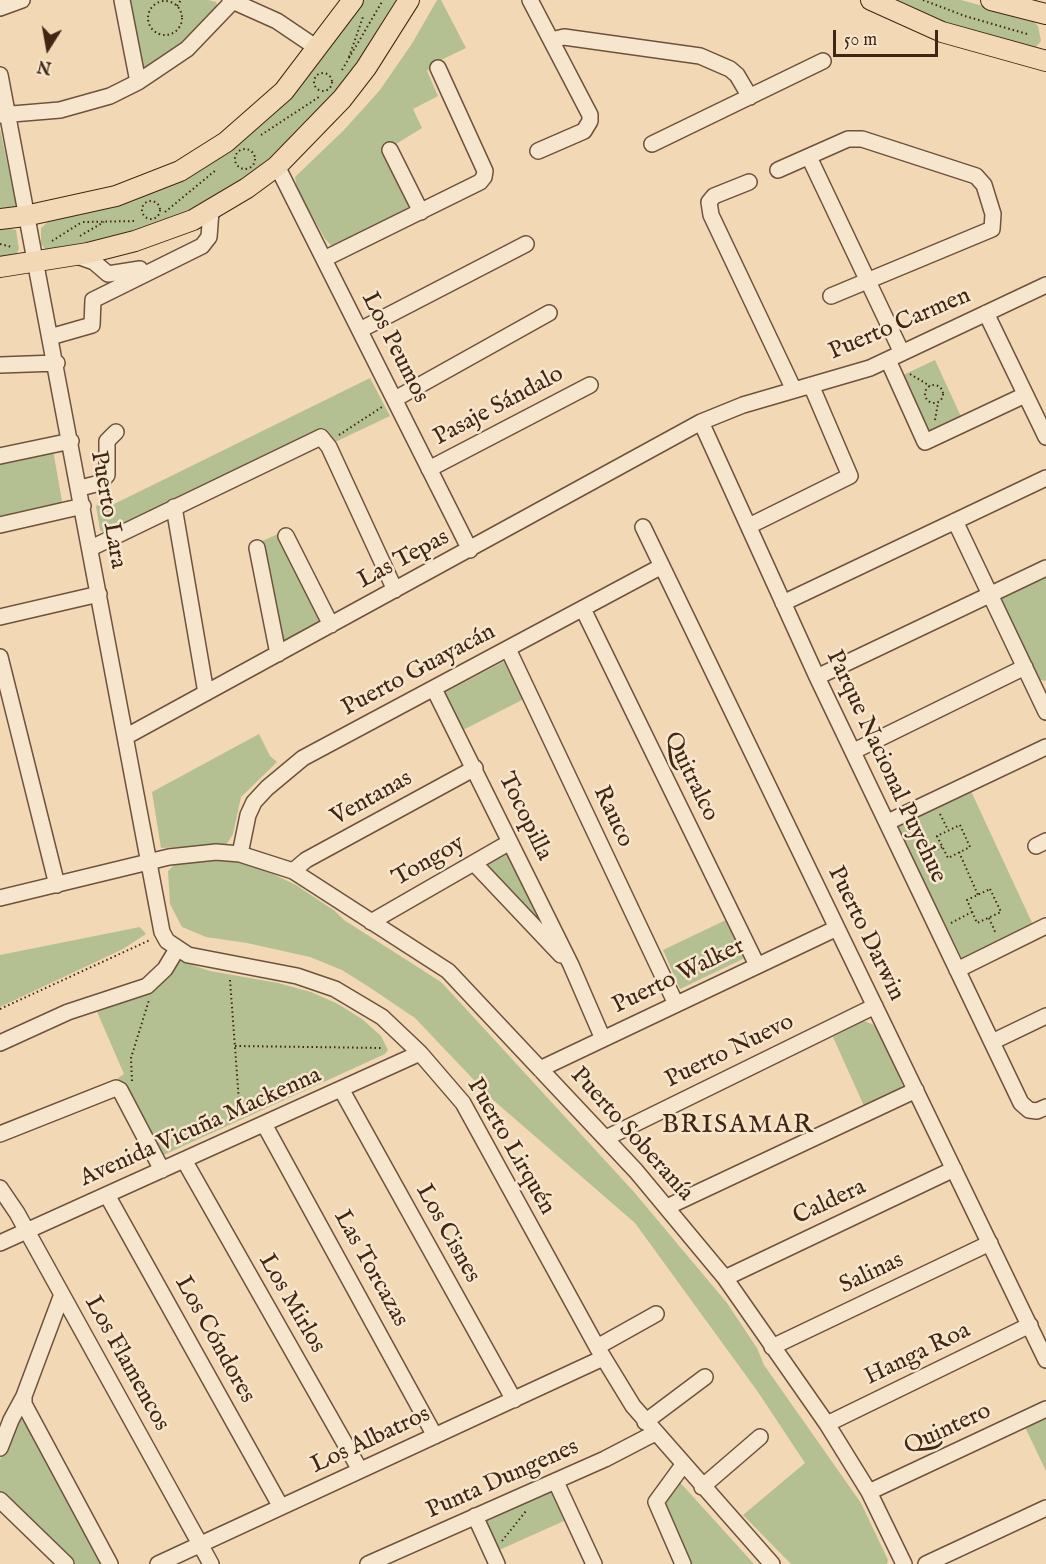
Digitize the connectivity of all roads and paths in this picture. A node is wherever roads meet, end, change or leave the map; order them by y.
1 (22, 0) edge
2 (122, 0) edge
3 (181, 0) edge
4 (409, 0) edge
5 (530, 0) edge
6 (871, 0) edge
7 (923, 0) edge
8 (991, 0) edge
9 (232, 1) edge
10 (359, 5) edge
11 (177, 6) junction
12 (0, 8) edge
13 (1043, 12) edge
14 (1027, 34) dead end
15 (551, 40) junction
16 (317, 48) junction
17 (1046, 60) edge
18 (823, 61) dead end
19 (346, 63) dead end
20 (438, 68) dead end
21 (328, 74) joint
22 (0, 75) edge
23 (138, 82) junction
24 (750, 97) junction
25 (3, 115) edge
26 (652, 144) dead end
27 (390, 150) dead end
28 (538, 151) dead end
29 (809, 157) junction
30 (277, 166) junction
31 (248, 168) joint
32 (778, 170) dead end
33 (749, 182) dead end
34 (158, 205) joint
35 (210, 211) junction
36 (421, 212) junction
37 (25, 216) junction
38 (0, 219) edge
39 (106, 221) dead end
40 (83, 222) dead end
41 (52, 241) dead end
42 (0, 244) edge
43 (526, 244) dead end
44 (15, 248) dead end
45 (74, 248) junction
46 (324, 259) junction
47 (33, 263) junction
48 (0, 267) edge
49 (157, 267) junction
50 (868, 278) junction
51 (1046, 285) edge
52 (831, 296) dead end
53 (549, 313) dead end
54 (986, 313) junction
55 (360, 330) junction
56 (50, 337) junction
57 (895, 357) junction
58 (57, 363) junction
59 (0, 365) edge
60 (904, 371) dead end
61 (590, 385) dead end
62 (811, 385) junction
63 (930, 386) junction
64 (794, 390) junction
65 (1025, 395) junction
66 (394, 399) junction
67 (701, 422) junction
68 (116, 432) dead end
69 (1046, 437) edge
70 (324, 438) junction
71 (71, 441) junction
72 (0, 456) edge
73 (429, 469) junction
74 (1046, 478) edge
75 (80, 488) junction
76 (83, 506) junction
77 (174, 507) junction
78 (956, 520) junction
79 (0, 525) edge
80 (749, 526) junction
81 (643, 527) dead end
82 (286, 536) dead end
83 (91, 548) junction
84 (257, 549) dead end
85 (470, 550) junction
86 (662, 566) junction
87 (1046, 568) edge
88 (395, 590) junction
89 (99, 594) junction
90 (991, 596) junction
91 (783, 603) junction
92 (583, 609) junction
93 (0, 617) edge
94 (331, 625) junction
95 (508, 649) junction
96 (278, 654) junction
97 (0, 657) edge
98 (1025, 667) junction
99 (817, 677) junction
100 (1041, 687) edge
101 (434, 689) junction
102 (206, 693) junction
103 (1046, 712) edge
104 (127, 736) junction
105 (1046, 747) edge
106 (854, 751) junction
107 (475, 768) junction
108 (933, 800) junction
109 (888, 822) junction
110 (948, 830) junction
111 (510, 842) junction
112 (942, 847) junction
113 (959, 852) junction
114 (240, 854) junction
115 (148, 861) junction
116 (474, 863) junction
117 (906, 865) junction
118 (293, 871) junction
119 (57, 885) junction
120 (978, 895) junction
121 (0, 898) edge
122 (972, 912) junction
123 (989, 918) junction
124 (371, 922) junction
125 (1046, 926) edge
126 (837, 928) junction
127 (937, 930) junction
128 (150, 940) dead end
129 (1002, 947) junction
130 (177, 949) junction
131 (571, 965) junction
132 (757, 965) junction
133 (957, 970) junction
134 (230, 980) dead end
135 (153, 982) junction
136 (676, 1004) junction
137 (875, 1006) junction
138 (0, 1010) edge
139 (1046, 1016) edge
140 (603, 1039) junction
141 (0, 1042) edge
142 (992, 1042) junction
143 (235, 1046) junction
144 (383, 1048) dead end
145 (420, 1053) junction
146 (540, 1069) junction
147 (132, 1086) dead end
148 (341, 1089) junction
149 (916, 1090) junction
150 (1046, 1107) edge
151 (240, 1115) dead end
152 (264, 1124) junction
153 (0, 1134) edge
154 (606, 1138) junction
155 (184, 1160) junction
156 (954, 1169) junction
157 (162, 1170) junction
158 (0, 1188) edge
159 (107, 1195) junction
160 (667, 1207) junction
161 (26, 1231) junction
162 (0, 1243) edge
163 (990, 1243) junction
164 (724, 1278) junction
165 (62, 1297) junction
166 (656, 1314) dead end
167 (1030, 1325) junction
168 (772, 1347) junction
169 (600, 1353) junction
170 (1046, 1360) edge
171 (705, 1377) dead end
172 (24, 1396) junction
173 (513, 1400) junction
174 (1046, 1409) edge
175 (826, 1424) junction
176 (650, 1428) junction
177 (435, 1436) junction
178 (760, 1437) dead end
179 (0, 1448) edge
180 (683, 1465) junction
181 (360, 1470) junction
182 (551, 1484) junction
183 (702, 1487) junction
184 (869, 1492) junction
185 (0, 1500) edge
186 (281, 1507) junction
187 (1046, 1508) edge
188 (476, 1516) junction
189 (201, 1544) junction
190 (403, 1557) edge
191 (495, 1558) edge
192 (66, 1564) edge
193 (110, 1564) edge
194 (158, 1564) edge
195 (211, 1564) edge
196 (368, 1564) edge
197 (594, 1564) edge
198 (683, 1564) edge
199 (772, 1564) edge
200 (904, 1564) edge
201 (926, 1564) edge

1 - 12 street
2 - 23 street
3 - 11 path
4 - 30 main road
5 - 15 street
6 - 17 main road
7 - 14 path
8 - 13 main road
9 - 16 street
9 - 23 street
10 - 16 main road
10 - 19 path
11 - 11 path
15 - 24 street
15 - 28 street
16 - 37 main road
18 - 24 street
20 - 36 street
21 - 21 path
22 - 25 street, Puerto Lara
23 - 25 street
24 - 26 street
25 - 37 street, Puerto Lara
27 - 36 street
29 - 32 street
29 - 50 street
29 - 50 street
30 - 35 main road
30 - 46 street, Los Peumos
31 - 31 path
33 - 64 street
34 - 34 path
35 - 45 main road
35 - 49 street
36 - 46 street
37 - 38 main road
37 - 47 street, Puerto Lara
39 - 45 path
40 - 41 path
42 - 44 path
43 - 55 street
45 - 47 main road
45 - 49 street
46 - 55 street, Los Peumos
47 - 48 main road
47 - 56 street, Puerto Lara
49 - 56 street
50 - 52 street
50 - 57 street
51 - 54 street, Puerto Carmen
53 - 66 street
54 - 57 street, Puerto Carmen
54 - 65 street
55 - 66 street, Los Peumos
56 - 58 street, Puerto Lara
57 - 62 street, Puerto Carmen
57 - 65 street
58 - 59 street
58 - 71 street, Puerto Lara
60 - 63 path
61 - 73 street, Pasaje Sándalo
62 - 64 street, Puerto Carmen
62 - 80 street
63 - 63 path
64 - 67 street, Puerto Carmen
65 - 69 street
66 - 70 path
66 - 73 street, Los Peumos
67 - 80 street, Parque Nacional Puyehue
67 - 85 street, Las Tepas
68 - 75 street
70 - 77 street
70 - 88 street
71 - 72 street
71 - 75 street, Puerto Lara
73 - 85 street, Los Peumos
74 - 78 street
75 - 76 street, Puerto Lara
76 - 79 street
76 - 83 street, Puerto Lara
77 - 83 street
77 - 102 street
78 - 90 street
78 - 91 street
80 - 91 street, Parque Nacional Puyehue
81 - 86 street, Puerto Darwin
82 - 94 street
83 - 89 street, Puerto Lara
84 - 96 street
85 - 88 street, Las Tepas
86 - 92 street, Puerto Guayacán
86 - 126 street, Puerto Darwin
87 - 90 street
88 - 94 street, Las Tepas
89 - 93 street
89 - 104 street, Puerto Lara
90 - 98 street
90 - 99 street
91 - 99 street, Parque Nacional Puyehue
92 - 95 street, Puerto Guayacán
92 - 132 street, Quitralco
94 - 96 street, Las Tepas
95 - 101 street, Puerto Guayacán
95 - 136 street, Rauco
96 - 102 street, Las Tepas
97 - 119 street
98 - 100 street
98 - 106 street
99 - 106 street, Parque Nacional Puyehue
100 - 103 street
101 - 107 street, Tocopilla
101 - 114 street, Puerto Guayacán
102 - 104 street, Las Tepas
104 - 115 street, Puerto Lara
105 - 108 street
106 - 109 street, Parque Nacional Puyehue
107 - 111 street, Tocopilla
107 - 118 street, Ventanas
108 - 109 street
108 - 110 path
109 - 117 street, Parque Nacional Puyehue
110 - 112 path
110 - 113 path
111 - 116 street, Tongoy
111 - 131 street, Tocopilla
112 - 113 path
112 - 117 path
113 - 120 path
114 - 115 street, Puerto Soberanía
114 - 118 street, Puerto Soberanía
115 - 119 street, Puerto Soberanía
115 - 130 street, Puerto Lara
116 - 124 street, Tongoy
116 - 131 street, Tocopilla
117 - 127 street, Parque Nacional Puyehue
118 - 124 street, Puerto Soberanía
119 - 121 street, Puerto Soberanía
120 - 122 path
120 - 123 path
122 - 123 path
122 - 127 path
123 - 129 path
124 - 146 street, Puerto Soberanía
125 - 129 street
126 - 132 street, Puerto Walker
126 - 137 street, Puerto Darwin
127 - 133 street, Parque Nacional Puyehue
128 - 138 path
129 - 133 street
130 - 135 street
130 - 145 street, Puerto Lirquén
131 - 140 street, Tocopilla
132 - 136 street, Puerto Walker
133 - 142 street, Parque Nacional Puyehue
134 - 143 path
135 - 141 street
135 - 147 path
136 - 140 street, Puerto Walker
137 - 149 street, Puerto Darwin
137 - 154 street, Puerto Nuevo
139 - 142 street
140 - 146 street, Puerto Walker
142 - 150 street, Parque Nacional Puyehue
143 - 144 path
143 - 151 path
145 - 148 street, Avenida Vicuña Mackenna
145 - 169 street, Puerto Lirquén
146 - 154 street, Puerto Soberanía
148 - 152 street, Avenida Vicuña Mackenna
148 - 173 street, Los Cisnes
149 - 156 street, Puerto Darwin
149 - 160 street
152 - 155 street, Avenida Vicuña Mackenna
152 - 177 street, Las Torcazas
153 - 157 street
154 - 160 street, Puerto Soberanía
155 - 157 street, Avenida Vicuña Mackenna
155 - 181 street, Los Mirlos
156 - 163 street, Puerto Darwin
156 - 164 street, Caldera
157 - 159 street, Avenida Vicuña Mackenna
158 - 161 street, Los Flamencos
159 - 161 street, Avenida Vicuña Mackenna
159 - 186 street, Los Cóndores
160 - 164 street, Puerto Soberanía
161 - 162 street, Avenida Vicuña Mackenna
161 - 165 street, Los Flamencos
163 - 167 street, Puerto Darwin
163 - 168 street, Salinas
164 - 168 street, Puerto Soberanía
165 - 172 street
165 - 189 street, Los Flamencos
166 - 169 street, Los Albatros
167 - 170 street, Puerto Darwin
167 - 175 street, Hanga Roa
168 - 175 street, Puerto Soberanía
169 - 173 street, Los Albatros
169 - 176 street, Puerto Lirquén
171 - 176 street, Punta Dungenes
172 - 179 street
172 - 193 street
173 - 177 street, Los Albatros
174 - 184 street, Quintero
175 - 184 street, Puerto Soberanía
176 - 180 street, Puerto Lirquén
176 - 182 street, Punta Dungenes
177 - 181 street, Los Albatros
178 - 183 street
180 - 183 street, Puerto Lirquén
180 - 198 street
181 - 186 street, Los Albatros
182 - 188 street, Punta Dungenes
182 - 191 path
182 - 197 street
183 - 199 street, Puerto Lirquén
184 - 200 street, Puerto Soberanía
185 - 192 street
186 - 189 street, Los Albatros
187 - 201 street
188 - 190 street, Punta Dungenes
188 - 191 street
189 - 194 street, Los Albatros
189 - 195 street, Los Flamencos
190 - 196 street, Punta Dungenes

